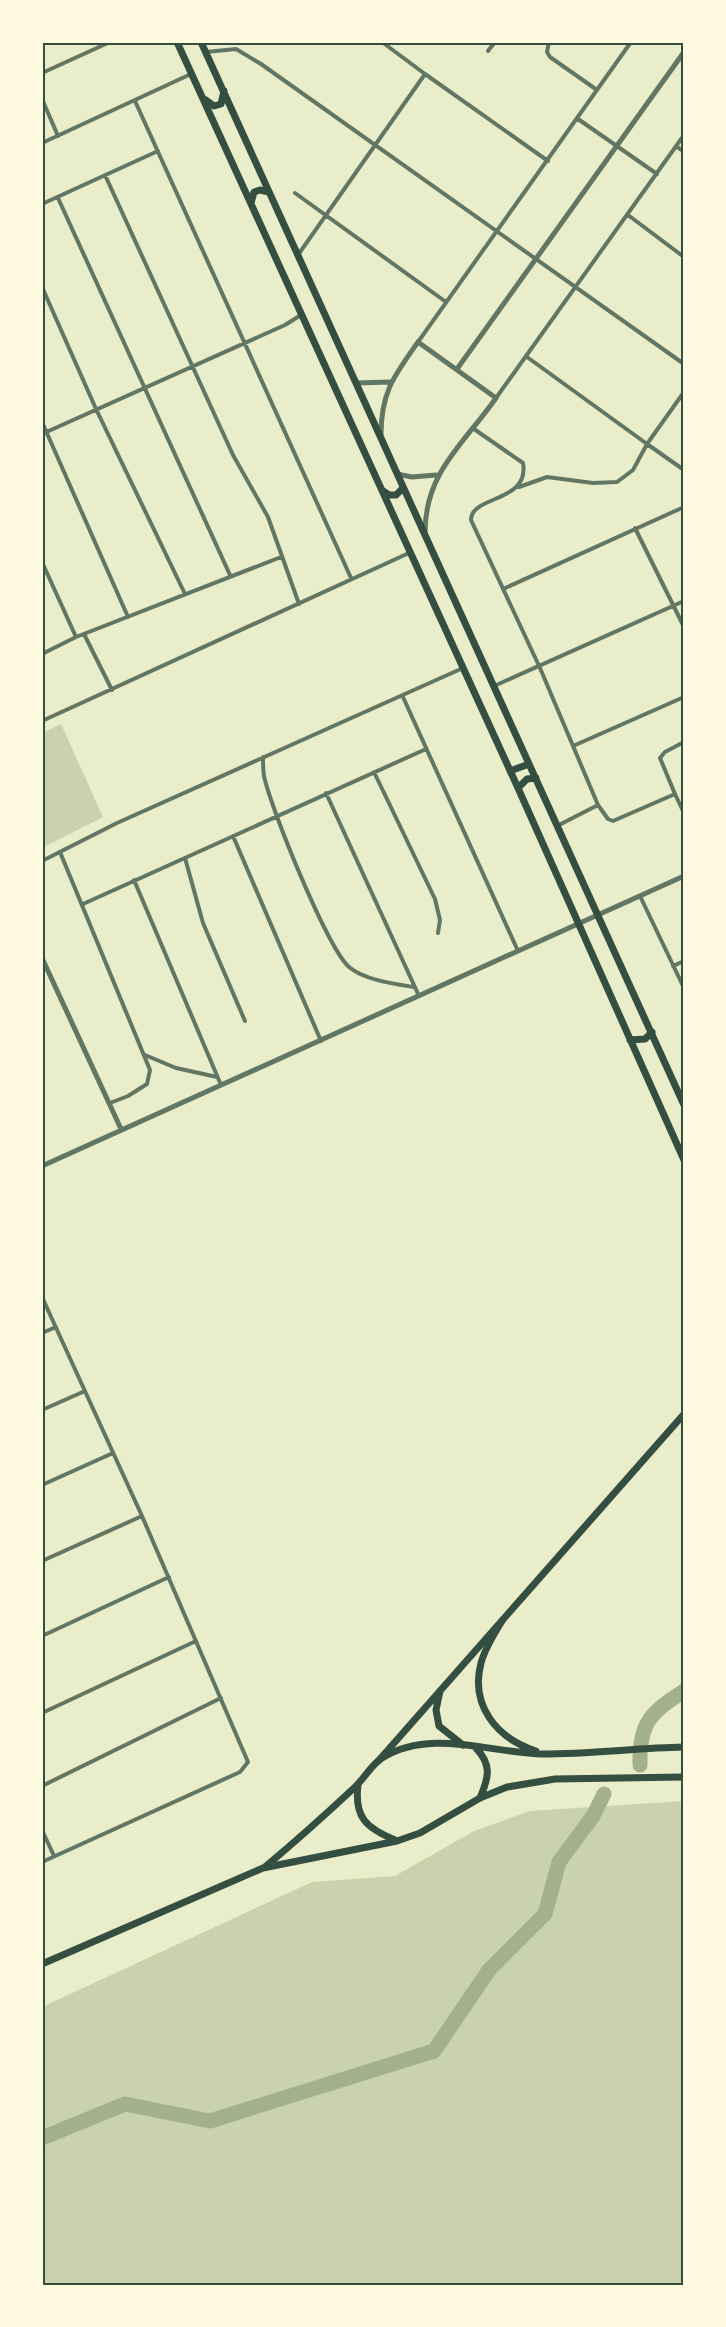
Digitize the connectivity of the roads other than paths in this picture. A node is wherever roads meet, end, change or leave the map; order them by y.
1 (110, 42) edge
2 (177, 42) edge
3 (201, 42) edge
4 (382, 42) edge
5 (495, 42) edge
6 (549, 42) edge
7 (631, 42) edge
8 (488, 51) dead end
9 (206, 52) junction
10 (684, 52) edge
11 (42, 73) edge
12 (193, 73) junction
13 (425, 75) junction
14 (597, 90) junction
15 (224, 91) junction
16 (204, 98) junction
17 (42, 99) edge
18 (135, 101) junction
19 (578, 119) junction
20 (684, 135) edge
21 (58, 136) junction
22 (42, 143) edge
23 (375, 144) junction
24 (676, 146) junction
25 (616, 147) junction
26 (158, 151) junction
27 (684, 152) edge
28 (548, 161) junction
29 (657, 174) junction
30 (105, 175) junction
31 (269, 192) junction
32 (295, 193) dead end
33 (58, 198) junction
34 (42, 204) edge
35 (251, 206) junction
36 (325, 214) junction
37 (628, 216) junction
38 (496, 230) junction
39 (298, 256) junction
40 (684, 257) edge
41 (535, 258) junction
42 (42, 287) edge
43 (576, 287) junction
44 (446, 302) junction
45 (301, 315) junction
46 (418, 342) junction
47 (246, 343) junction
48 (527, 357) junction
49 (684, 364) edge
50 (193, 366) junction
51 (457, 369) junction
52 (390, 382) junction
53 (357, 383) junction
54 (146, 387) junction
55 (684, 392) edge
56 (496, 398) junction
57 (96, 409) junction
58 (42, 422) edge
59 (474, 429) junction
60 (44, 433) edge
61 (382, 441) junction
62 (647, 444) junction
63 (684, 470) edge
64 (397, 474) junction
65 (436, 475) junction
66 (403, 488) junction
67 (518, 488) junction
68 (381, 489) junction
69 (684, 507) edge
70 (635, 528) junction
71 (424, 534) junction
72 (410, 553) junction
73 (281, 557) junction
74 (42, 562) edge
75 (230, 575) junction
76 (351, 578) junction
77 (503, 589) junction
78 (185, 594) junction
79 (684, 601) edge
80 (298, 604) junction
81 (674, 605) junction
82 (128, 616) junction
83 (684, 627) edge
84 (84, 634) junction
85 (76, 637) junction
86 (42, 654) edge
87 (463, 668) junction
88 (540, 668) junction
89 (494, 686) junction
90 (112, 690) junction
91 (403, 697) junction
92 (684, 697) edge
93 (42, 722) edge
94 (684, 742) edge
95 (573, 746) junction
96 (426, 749) junction
97 (263, 757) junction
98 (529, 764) junction
99 (510, 771) junction
100 (374, 772) junction
101 (536, 778) junction
102 (518, 788) junction
103 (326, 793) junction
104 (675, 794) junction
105 (598, 805) junction
106 (684, 813) edge
107 (278, 815) junction
108 (557, 826) junction
109 (233, 836) junction
110 (60, 852) junction
111 (185, 858) junction
112 (42, 861) edge
113 (684, 876) edge
114 (134, 880) junction
115 (640, 896) junction
116 (84, 904) junction
117 (598, 914) junction
118 (577, 924) junction
119 (438, 933) dead end
120 (518, 951) junction
121 (42, 958) edge
122 (684, 961) edge
123 (673, 966) junction
124 (414, 987) junction
125 (684, 988) edge
126 (419, 997) junction
127 (245, 1021) dead end
128 (652, 1032) junction
129 (630, 1040) junction
130 (321, 1041) junction
131 (144, 1055) junction
132 (217, 1077) junction
133 (221, 1086) junction
134 (110, 1103) junction
135 (684, 1106) edge
136 (121, 1129) junction
137 (684, 1160) edge
138 (42, 1166) edge
139 (42, 1297) edge
140 (56, 1327) junction
141 (42, 1333) edge
142 (85, 1390) junction
143 (42, 1410) edge
144 (684, 1414) edge
145 (113, 1453) junction
146 (42, 1485) edge
147 (142, 1516) junction
148 (42, 1561) edge
149 (169, 1577) junction
150 (502, 1621) junction
151 (42, 1636) edge
152 (196, 1641) junction
153 (440, 1690) junction
154 (221, 1698) junction
155 (42, 1713) edge
156 (463, 1744) junction
157 (684, 1746) edge
158 (476, 1748) junction
159 (544, 1754) junction
160 (380, 1759) junction
161 (684, 1777) edge
162 (358, 1785) junction
163 (42, 1786) edge
164 (480, 1798) junction
165 (42, 1830) edge
166 (397, 1841) junction
167 (54, 1856) junction
168 (42, 1862) edge
169 (263, 1868) junction
170 (42, 1964) edge

1 - 11 street
2 - 12 main road
3 - 9 main road
4 - 13 street
5 - 8 street
6 - 14 street
7 - 14 street
9 - 15 main road
9 - 23 street
10 - 25 street
12 - 16 main road
12 - 18 street
13 - 23 street
13 - 28 street
14 - 19 street
15 - 16 main road
15 - 31 main road
16 - 35 main road
17 - 21 street
18 - 21 street
18 - 26 street
19 - 25 street
19 - 28 street
20 - 24 street
21 - 22 street
23 - 36 street
23 - 38 street
24 - 27 street
24 - 29 street
25 - 29 street
25 - 41 street
26 - 30 street
26 - 47 street
28 - 38 street
29 - 37 street
30 - 33 street
30 - 50 street
31 - 35 main road
31 - 39 main road
32 - 36 street
33 - 34 street
33 - 54 street
35 - 45 main road
36 - 39 street
36 - 44 street
37 - 40 street
37 - 43 street
38 - 41 street
38 - 44 street
39 - 53 main road
41 - 43 street
41 - 51 street
42 - 57 street
43 - 48 street
43 - 49 street
44 - 46 street
45 - 47 street
45 - 68 main road
46 - 51 street
46 - 52 street
47 - 50 street
47 - 76 street
48 - 56 street
48 - 62 street
50 - 54 street
50 - 73 street
51 - 56 street
52 - 53 street
52 - 61 street
53 - 61 main road
54 - 57 street
54 - 75 street
55 - 62 street
56 - 59 street
57 - 60 street
57 - 78 street
58 - 60 street
59 - 65 street
59 - 67 street
60 - 82 street
61 - 64 main road
62 - 63 street
62 - 67 street
64 - 65 street
64 - 66 main road
65 - 71 street
66 - 68 main road
66 - 71 main road
67 - 77 street
68 - 72 main road
69 - 70 street
70 - 77 street
70 - 81 street
71 - 89 main road
72 - 76 street
72 - 87 main road
73 - 75 street
73 - 80 street
74 - 85 street
75 - 78 street
76 - 80 street
77 - 88 street
78 - 82 street
79 - 81 street
80 - 90 street
81 - 83 street
81 - 88 street
82 - 84 street
84 - 85 street
84 - 90 street
85 - 86 street
87 - 91 street
87 - 99 main road
88 - 89 street
88 - 95 street
89 - 98 main road
90 - 93 street
91 - 96 street
91 - 97 street
92 - 95 street
94 - 104 street
95 - 105 street
96 - 100 street
96 - 120 street
97 - 107 street
97 - 110 street
98 - 99 main road
98 - 101 main road
99 - 102 main road
100 - 103 street
100 - 119 street
101 - 102 main road
101 - 108 main road
102 - 118 main road
103 - 107 street
103 - 124 street
104 - 105 street
104 - 106 street
105 - 108 street
107 - 109 street
107 - 124 street
108 - 117 main road
109 - 111 street
109 - 130 street
110 - 112 street
110 - 116 street
111 - 114 street
111 - 127 street
113 - 115 street
114 - 116 street
114 - 132 street
115 - 117 street
115 - 123 street
116 - 131 street
117 - 118 street
117 - 128 main road
118 - 120 street
118 - 129 main road
120 - 126 street
121 - 134 street
122 - 123 street
123 - 125 street
124 - 126 street
126 - 130 street
128 - 129 main road
128 - 135 main road
129 - 137 main road
130 - 133 street
131 - 132 street
131 - 134 street
132 - 133 street
133 - 136 street
134 - 136 street
136 - 138 street
139 - 140 street
140 - 141 street
140 - 142 street
142 - 143 street
142 - 145 street
144 - 150 main road
145 - 146 street
145 - 147 street
147 - 148 street
147 - 149 street
149 - 151 street
149 - 152 street
150 - 153 main road
150 - 159 main road
152 - 154 street
152 - 155 street
153 - 156 main road
153 - 160 main road
154 - 163 street
154 - 167 street
156 - 158 main road
156 - 160 main road
157 - 159 main road
158 - 159 main road
158 - 164 main road
160 - 162 main road
161 - 164 main road
162 - 166 main road
162 - 169 main road
164 - 166 main road
165 - 167 street
166 - 169 main road
167 - 168 street
169 - 170 main road

